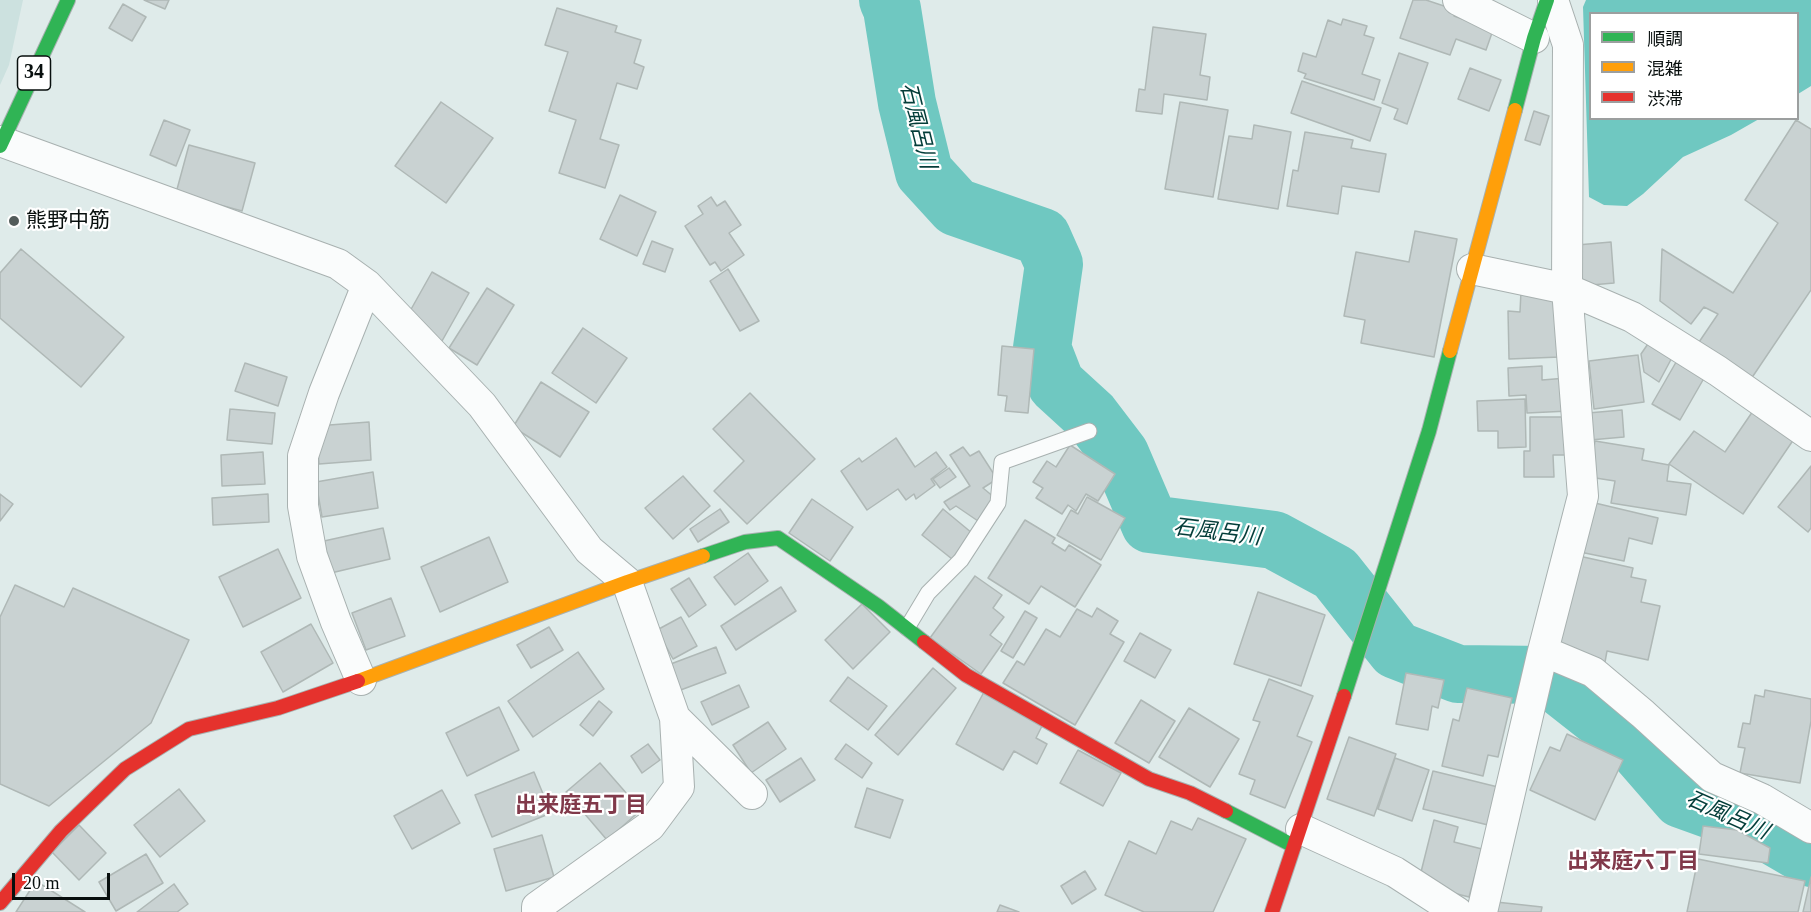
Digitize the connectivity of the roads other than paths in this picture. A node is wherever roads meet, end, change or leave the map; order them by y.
1 (68, 0) edge
2 (1458, 0) edge
3 (1546, 0) edge
4 (1553, 0) edge
5 (1534, 38) junction
6 (1, 143) edge
7 (1472, 269) junction
8 (367, 285) junction
9 (1567, 289) junction
10 (1089, 431) dead end
11 (1811, 436) edge
12 (627, 582) junction
13 (907, 628) junction
14 (1540, 668) junction
15 (361, 680) junction
16 (675, 718) junction
17 (752, 794) dead end
18 (1811, 828) edge
19 (1298, 838) junction
20 (0, 903) edge
21 (537, 912) edge
22 (1272, 912) edge
23 (1457, 912) edge
24 (1482, 912) edge

1 - 6 street, 34
2 - 5 street
3 - 5 street
4 - 9 street
5 - 7 street
6 - 8 street
7 - 9 street
7 - 19 street
8 - 12 street
8 - 15 street
9 - 11 street
9 - 14 street
10 - 13 lane
12 - 13 street
12 - 15 street
12 - 16 street
13 - 19 street
14 - 18 street
14 - 24 street
15 - 20 street
16 - 17 street
16 - 21 street
19 - 22 street
19 - 23 street

